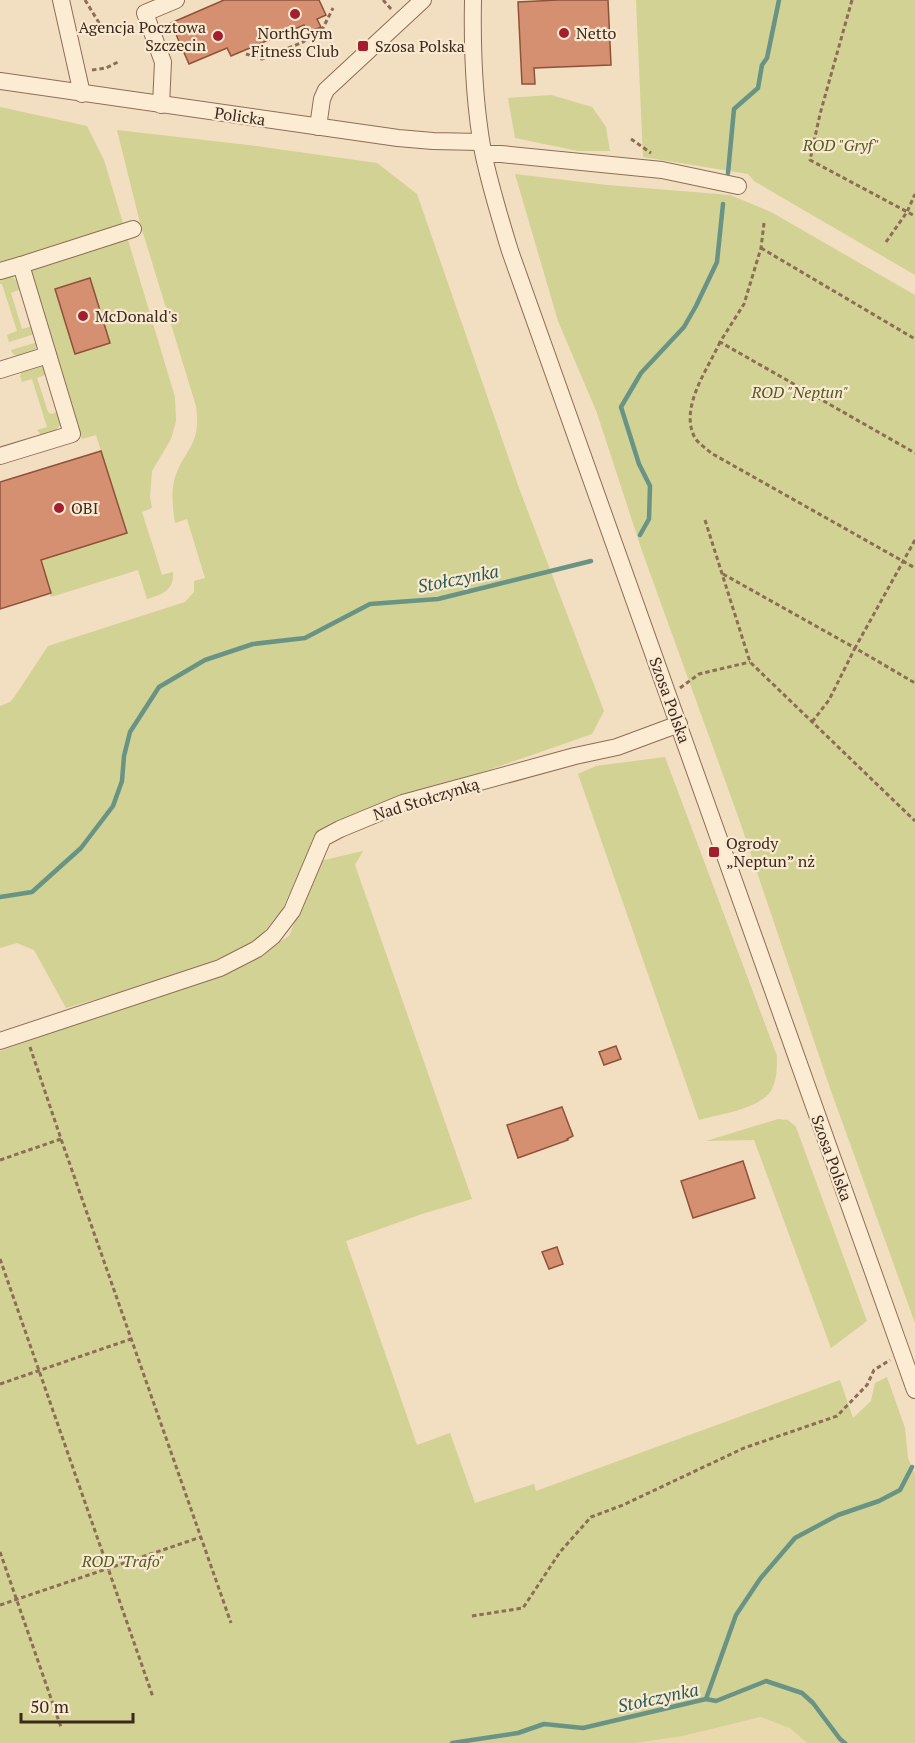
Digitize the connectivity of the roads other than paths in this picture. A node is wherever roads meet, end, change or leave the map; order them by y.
1 (61, 0) edge
2 (176, 0) edge
3 (423, 0) edge
4 (473, 0) edge
5 (0, 81) edge
6 (82, 94) junction
7 (160, 105) junction
8 (318, 127) junction
9 (483, 148) junction
10 (738, 186) dead end
11 (133, 230) dead end
12 (21, 265) junction
13 (0, 271) edge
14 (48, 356) junction
15 (0, 370) edge
16 (0, 456) edge
17 (679, 724) junction
18 (0, 1041) edge
19 (915, 1390) edge

1 - 6 street
2 - 7 street
3 - 8 street
4 - 9 street, Szosa Polska
5 - 6 street, Policka
6 - 7 street, Policka
7 - 8 street, Policka
8 - 9 street, Policka
9 - 10 street, Policka
9 - 17 street, Szosa Polska
11 - 12 street
12 - 13 street
12 - 14 street
14 - 15 street
14 - 16 street
17 - 18 street, Nad Stołczynką
17 - 19 street, Szosa Polska

